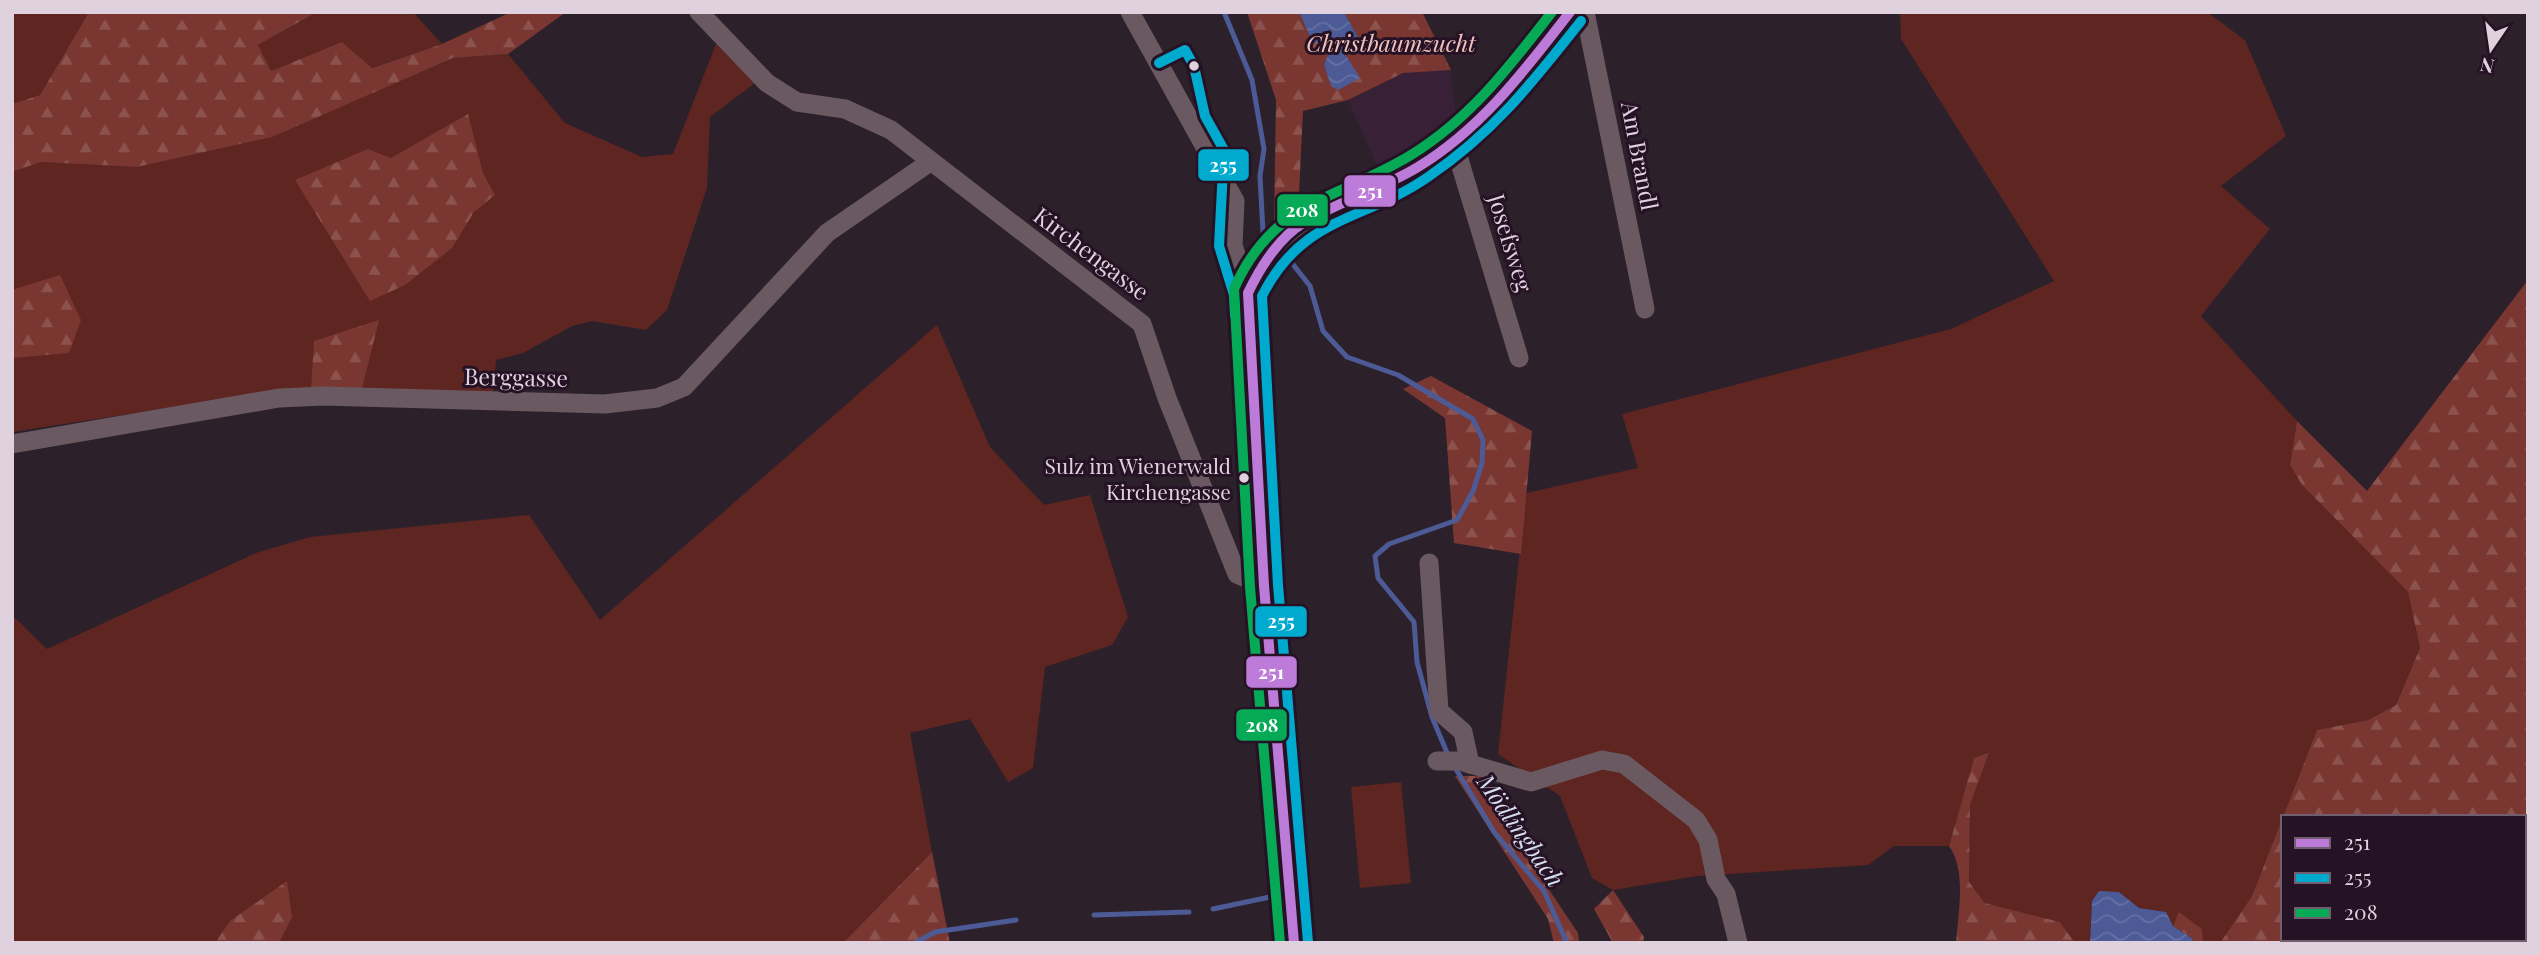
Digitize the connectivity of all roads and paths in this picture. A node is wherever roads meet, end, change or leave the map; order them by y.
1 (699, 12) edge
2 (1130, 12) edge
3 (1570, 12) edge
4 (1585, 12) edge
5 (1454, 143) junction
6 (930, 162) junction
7 (1248, 293) junction
8 (1644, 309) dead end
9 (1519, 358) dead end
10 (12, 444) edge
11 (1429, 563) dead end
12 (1264, 586) junction
13 (1437, 761) dead end
14 (1465, 762) junction
15 (1294, 943) edge
16 (1738, 943) edge

1 - 6 street, Kirchengasse
2 - 7 street
3 - 5 main road
4 - 8 street, Am Brandl
5 - 7 main road
5 - 9 street, Josefsweg
6 - 10 street, Berggasse
6 - 12 street, Kirchengasse
7 - 12 main road
11 - 14 street
12 - 15 main road
13 - 14 street
14 - 16 street

